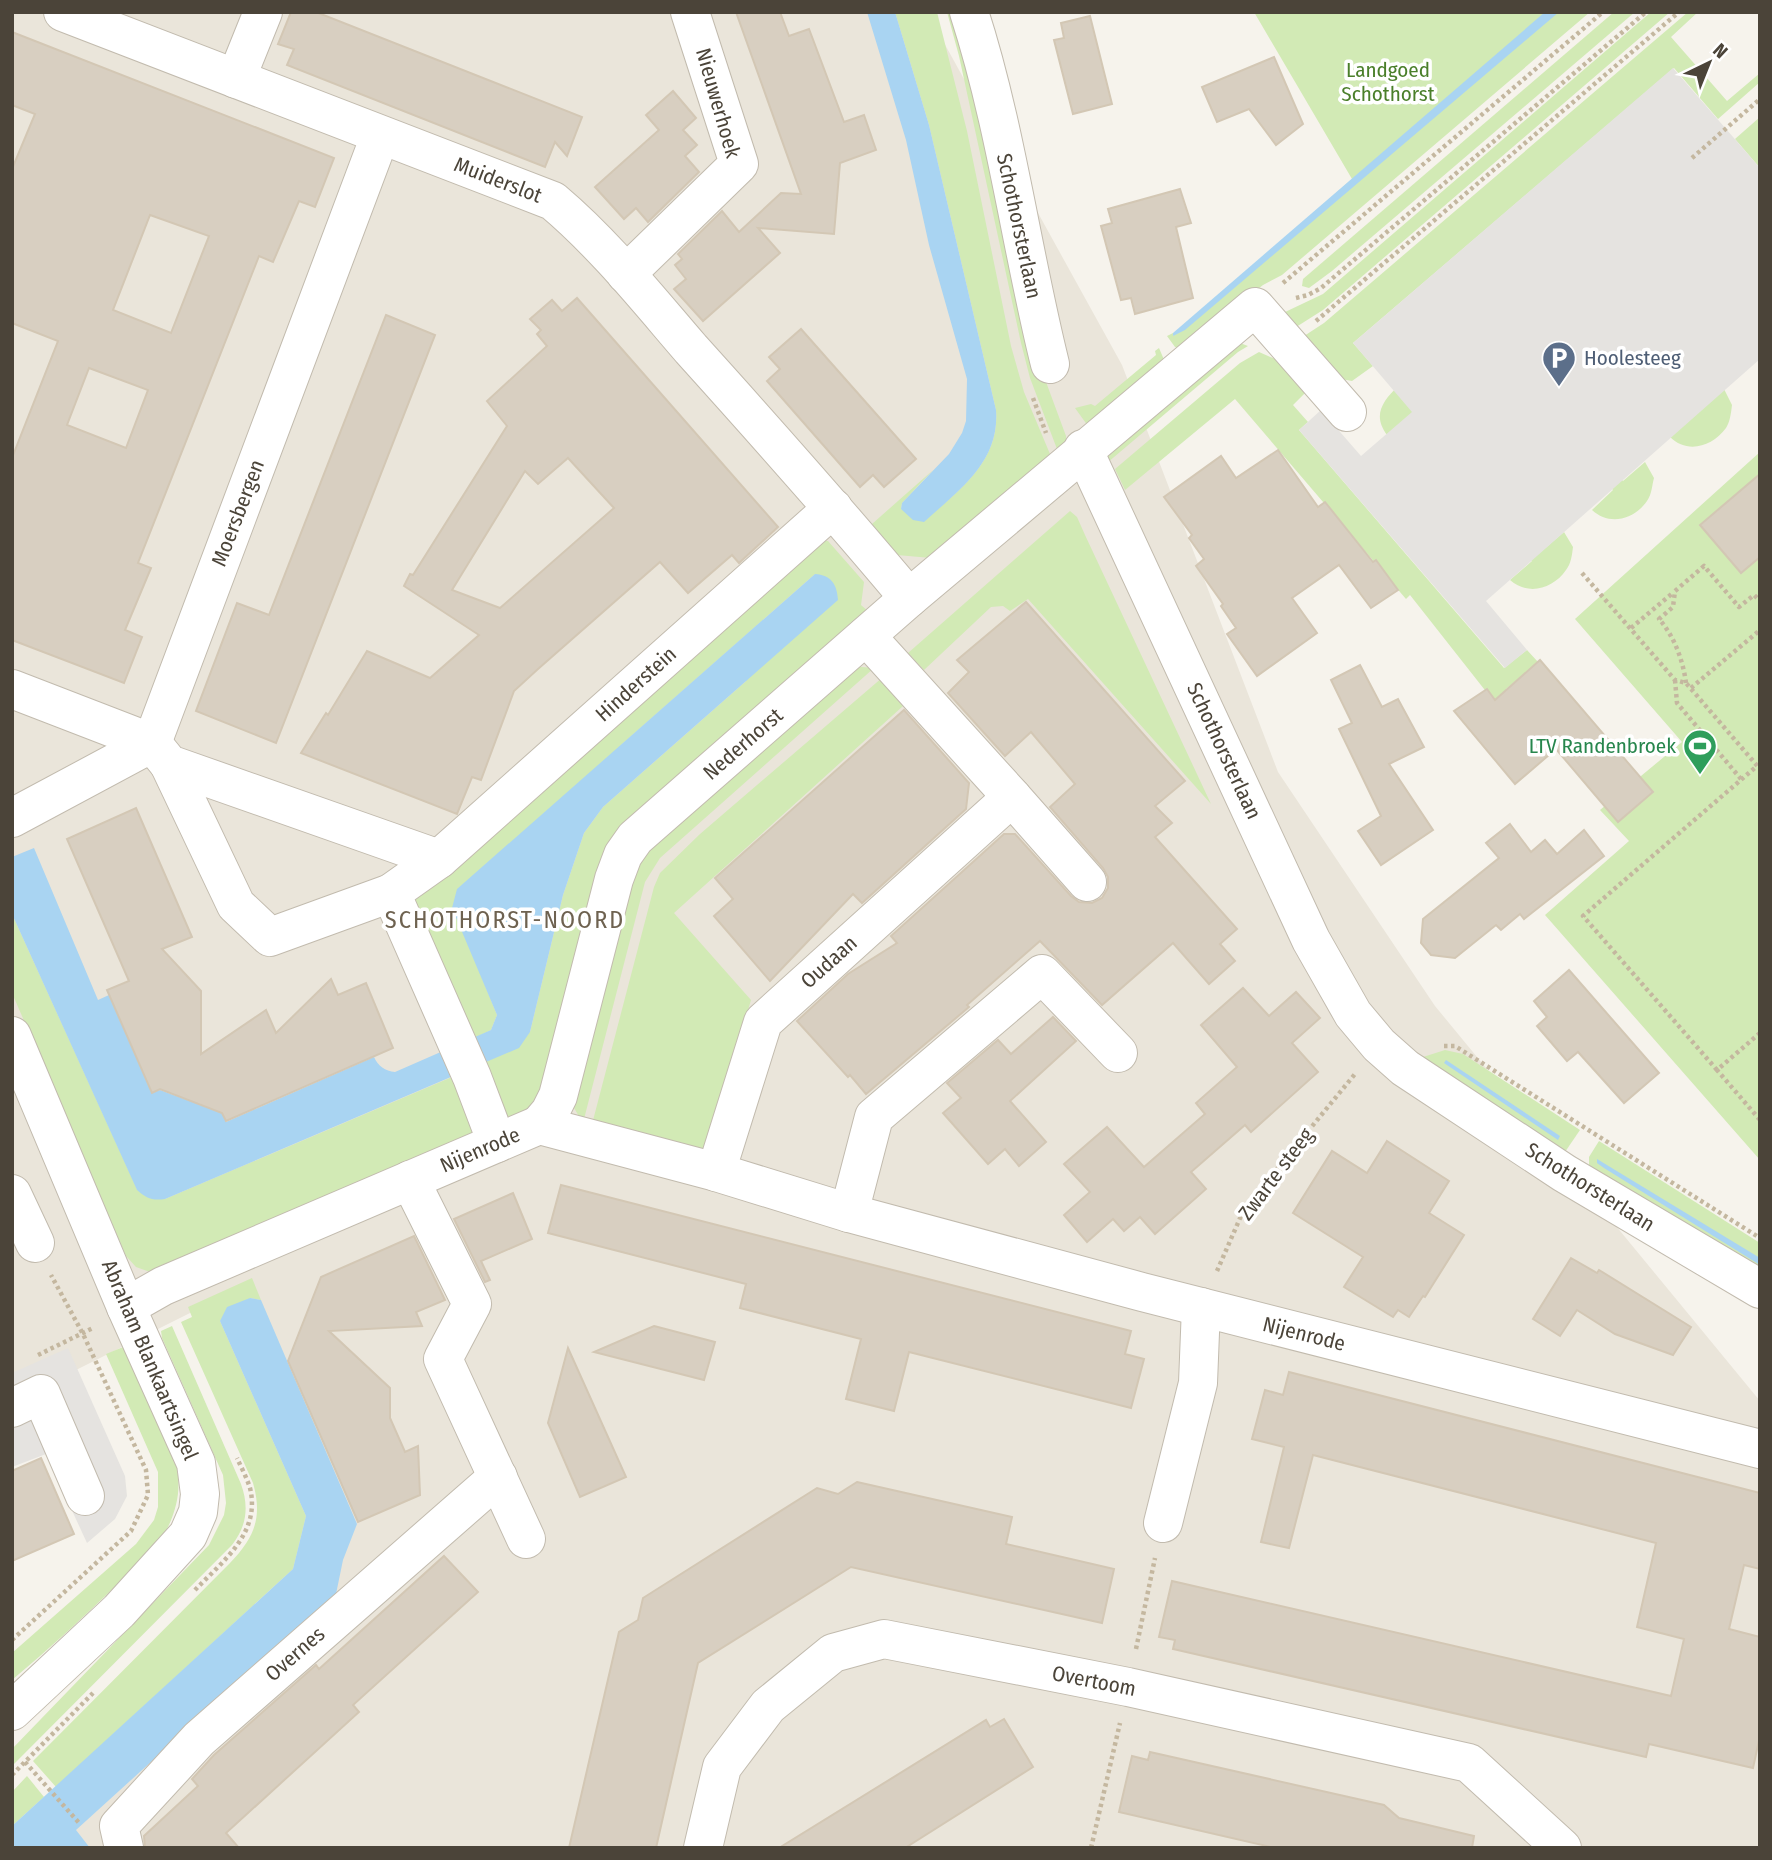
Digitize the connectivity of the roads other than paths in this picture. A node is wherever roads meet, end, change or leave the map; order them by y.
1 (63, 12) edge
2 (262, 12) edge
3 (690, 12) edge
4 (969, 12) edge
5 (236, 79) junction
6 (380, 135) junction
7 (626, 274) junction
8 (1050, 364) dead end
9 (1347, 412) dead end
10 (1083, 449) junction
11 (833, 508) junction
12 (909, 598) junction
13 (866, 636) junction
14 (12, 689) edge
15 (160, 753) junction
16 (1012, 797) junction
17 (12, 818) edge
18 (439, 859) junction
19 (1087, 881) dead end
20 (391, 893) junction
21 (12, 1036) edge
22 (1118, 1053) dead end
23 (539, 1125) junction
24 (497, 1143) junction
25 (716, 1172) junction
26 (410, 1180) junction
27 (12, 1195) edge
28 (849, 1213) junction
29 (35, 1243) road end
30 (1760, 1289) edge
31 (127, 1307) junction
32 (1201, 1307) junction
33 (12, 1408) edge
34 (1760, 1449) edge
35 (498, 1477) junction
36 (85, 1496) dead end
37 (1163, 1523) dead end
38 (526, 1539) dead end
39 (12, 1711) edge
40 (124, 1848) edge
41 (703, 1848) edge
42 (1562, 1848) edge

1 - 5 street, Muiderslot
2 - 5 street
3 - 7 street, Nieuwerhoek
4 - 8 street, Schothorsterlaan
5 - 6 street, Muiderslot
6 - 7 street, Muiderslot
6 - 15 street, Moersbergen
7 - 11 street, Muiderslot
9 - 10 street
10 - 12 street, Nederhorst
10 - 30 street, Schothorsterlaan
11 - 12 street, Muiderslot
11 - 18 street, Hinderstein
12 - 13 street, Nederhorst
13 - 16 street
13 - 23 street, Nederhorst
14 - 15 street
15 - 17 street
15 - 18 street
15 - 20 street, Hinderstein
16 - 19 street
16 - 25 street, Oudaan
18 - 20 street, Hinderstein
20 - 24 street
21 - 31 street, Abraham Blankaartsingel
22 - 28 street
23 - 24 street, Nijenrode
23 - 25 street, Nijenrode
24 - 26 street, Nijenrode
25 - 28 street, Nijenrode
26 - 31 street, Nijenrode
26 - 35 street
27 - 29 street
28 - 32 street, Nijenrode
31 - 39 street, Abraham Blankaartsingel
32 - 34 street, Nijenrode
32 - 37 street
33 - 36 street
35 - 38 street
35 - 40 street, Overnes
41 - 42 street, Overtoom

